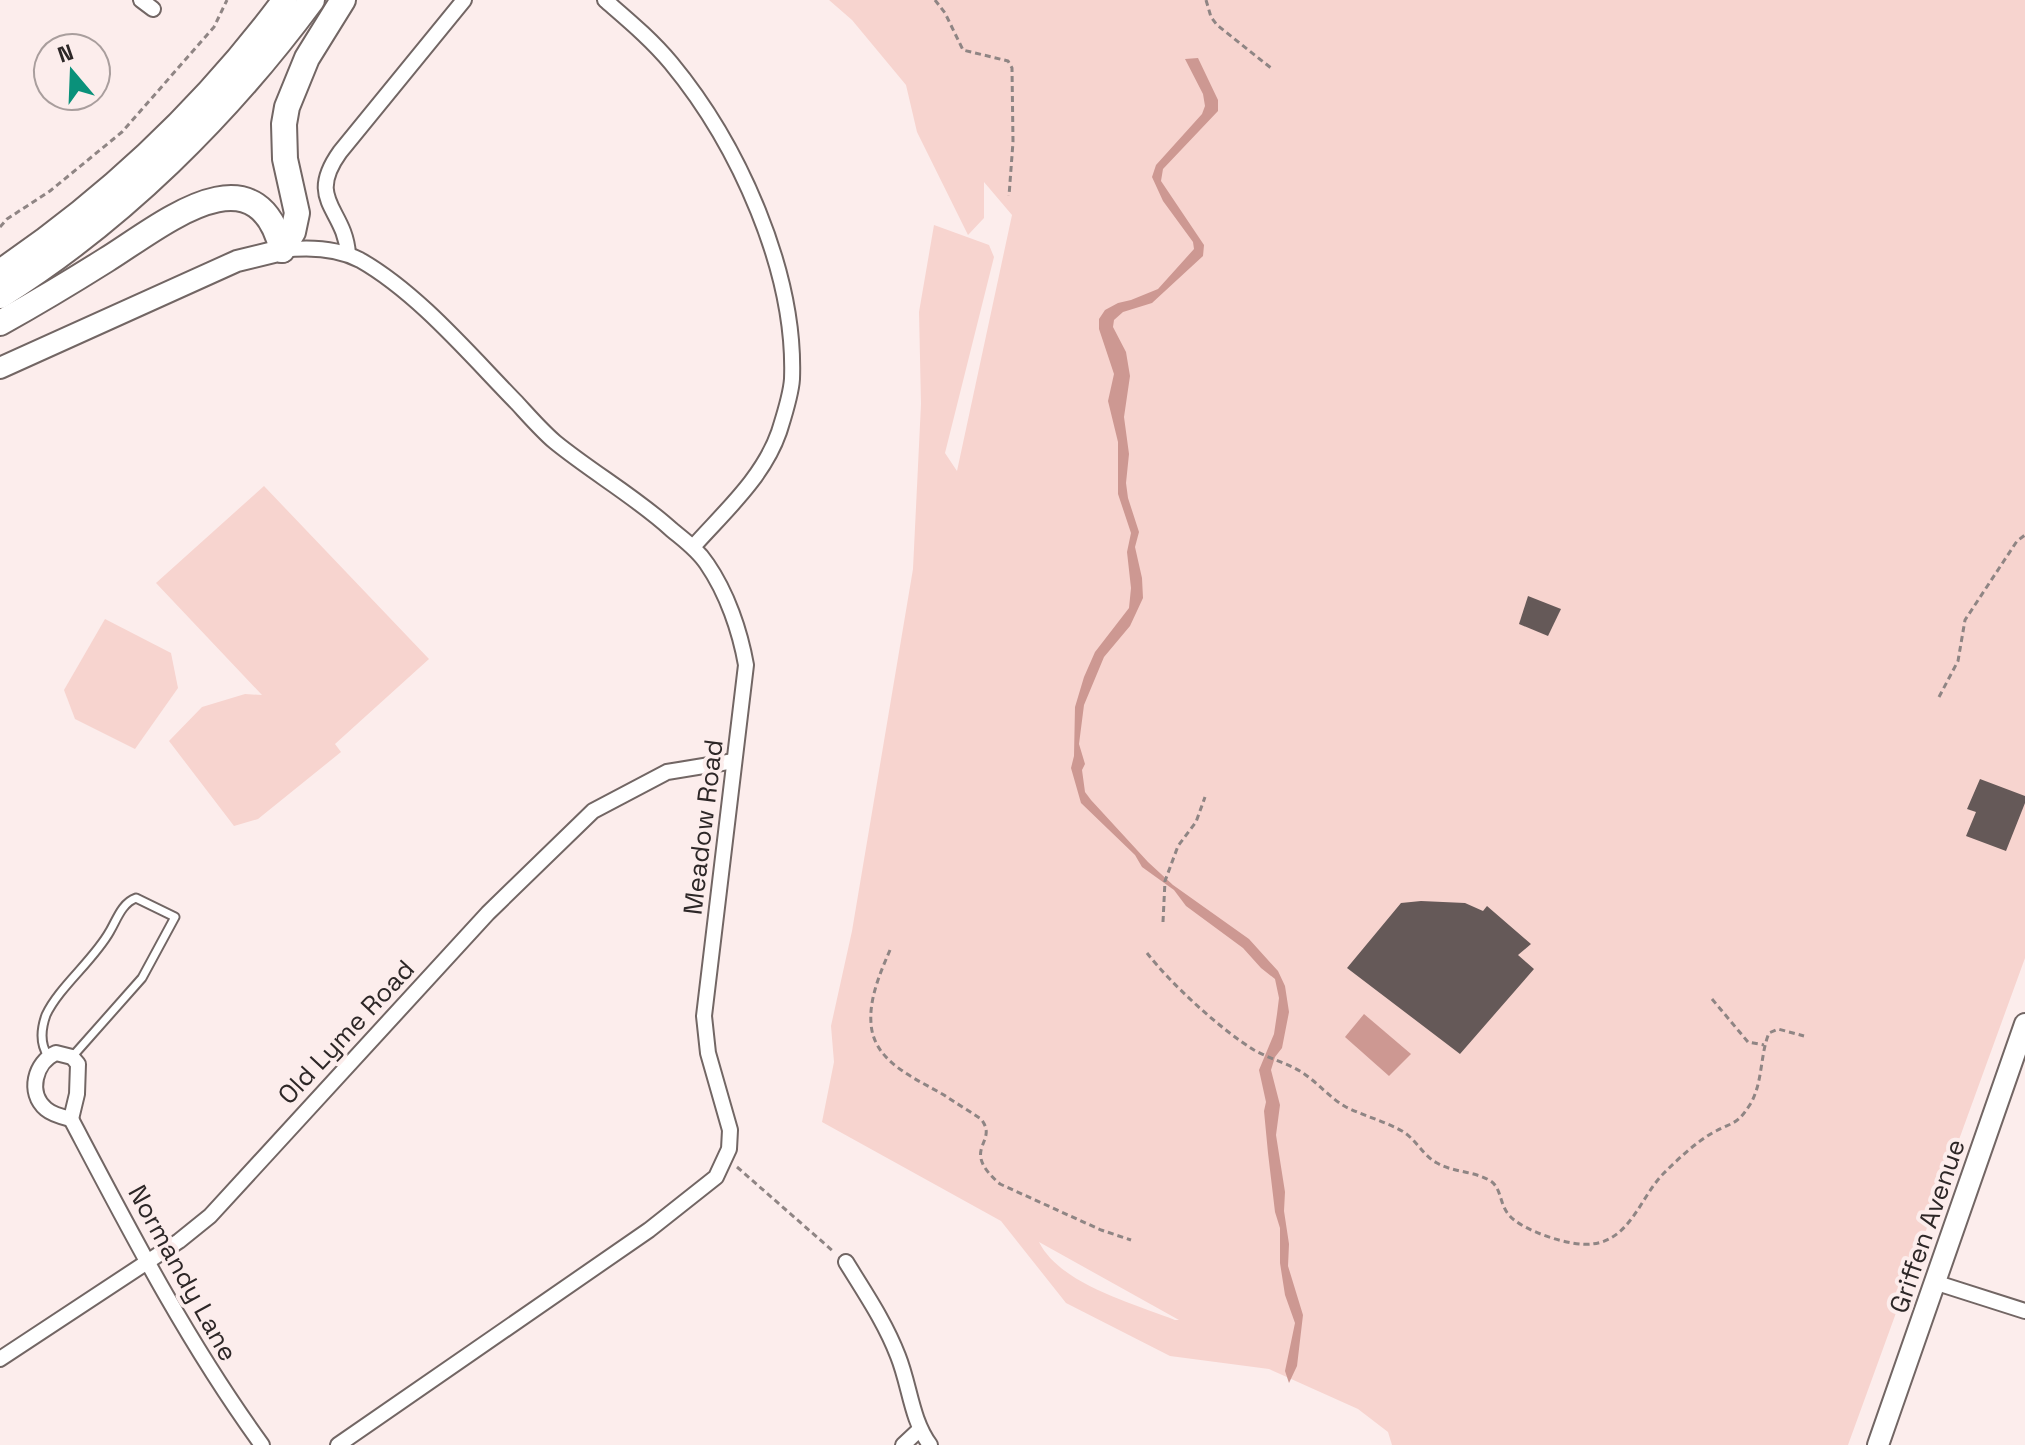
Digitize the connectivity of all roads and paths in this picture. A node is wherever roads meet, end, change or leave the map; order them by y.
1 (227, 0) edge
2 (285, 0) edge
3 (312, 0) edge
4 (343, 0) edge
5 (464, 0) edge
6 (605, 0) edge
7 (935, 0) edge
8 (1206, 0) edge
9 (1271, 68) dead end
10 (1009, 196) dead end
11 (0, 227) edge
12 (282, 250) junction
13 (348, 254) junction
14 (0, 272) edge
15 (0, 296) edge
16 (0, 323) edge
17 (0, 368) edge
18 (2025, 535) edge
19 (693, 547) junction
20 (1939, 697) dead end
21 (734, 761) junction
22 (1205, 797) dead end
23 (1163, 922) dead end
24 (890, 950) dead end
25 (1147, 953) dead end
26 (1712, 999) dead end
27 (2025, 1024) edge
28 (1804, 1036) dead end
29 (1764, 1045) junction
30 (48, 1056) junction
31 (72, 1057) junction
32 (71, 1119) junction
33 (725, 1157) junction
34 (1131, 1240) dead end
35 (147, 1261) junction
36 (846, 1262) joint
37 (1934, 1282) junction
38 (2025, 1311) edge
39 (0, 1359) edge
40 (919, 1430) junction
41 (262, 1445) edge
42 (338, 1445) edge
43 (903, 1445) edge
44 (930, 1445) edge
45 (1878, 1445) edge

1 - 11 path
2 - 14 highway
3 - 15 highway
4 - 12 highway
5 - 13 street
6 - 19 street
7 - 10 path
8 - 9 path
12 - 13 street, Meadow Road
12 - 16 highway
12 - 17 street
13 - 19 street, Meadow Road
18 - 20 path
19 - 21 street, Meadow Road
21 - 33 street, Meadow Road
21 - 35 street, Old Lyme Road
22 - 23 path
24 - 34 path
25 - 29 path
26 - 29 path
27 - 37 street, Griffen Avenue
28 - 29 path
30 - 31 street
30 - 31 lane
30 - 32 street, Normandy Lane
31 - 32 street
32 - 35 street, Normandy Lane
33 - 36 path
33 - 42 street
35 - 39 street, Old Lyme Road
35 - 41 street, Normandy Lane
36 - 40 street
37 - 38 street
37 - 45 street, Griffen Avenue
40 - 43 street
40 - 44 street

